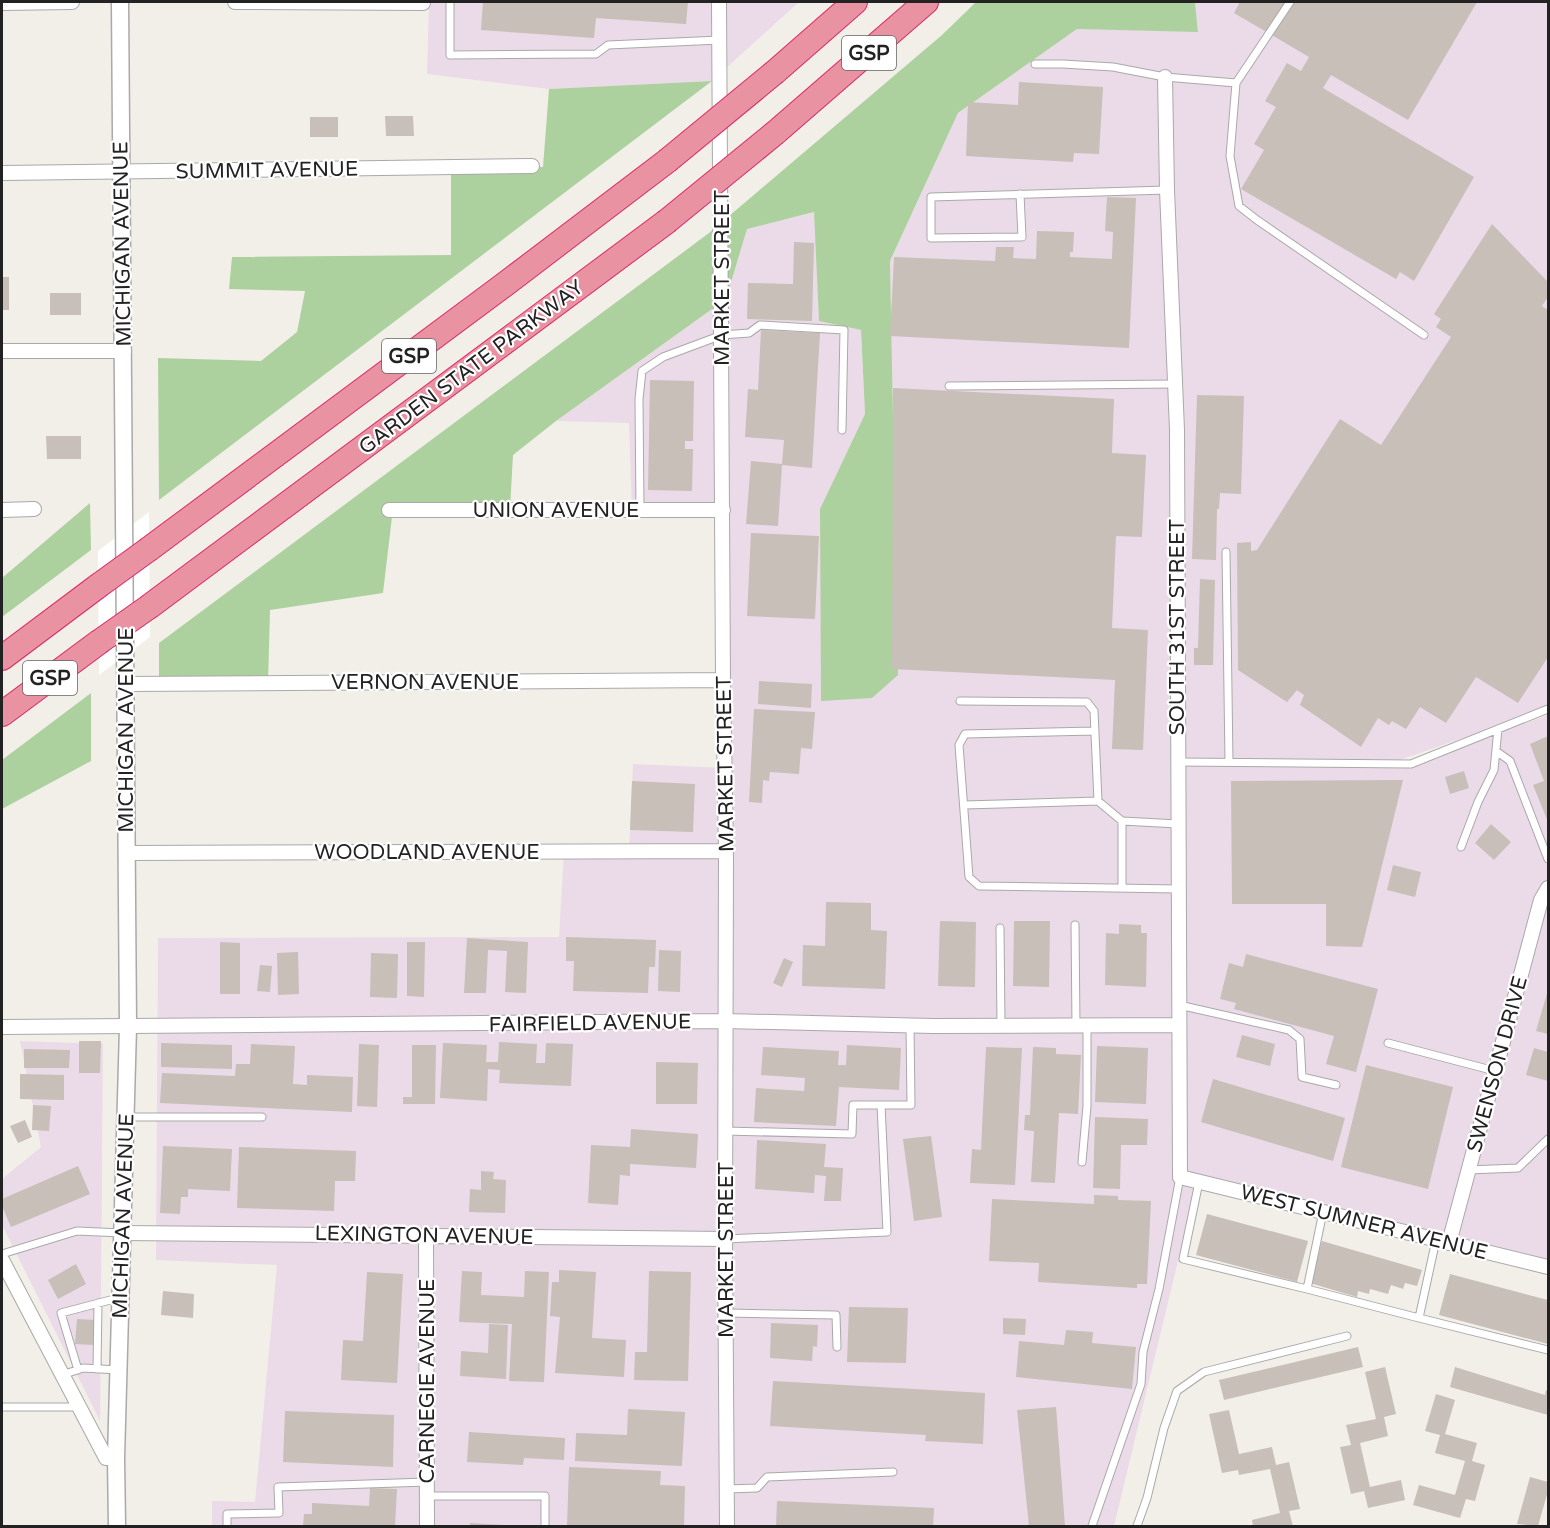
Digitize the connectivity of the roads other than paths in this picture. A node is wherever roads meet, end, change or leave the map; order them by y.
1 (72, 2) edge
2 (120, 2) edge
3 (235, 2) edge
4 (450, 2) edge
5 (719, 2) edge
6 (855, 2) edge
7 (926, 2) edge
8 (1290, 2) edge
9 (2, 3) edge
10 (423, 3) edge
11 (720, 40) junction
12 (1035, 64) dead end
13 (1165, 76) junction
14 (1236, 83) junction
15 (532, 166) dead end
16 (121, 172) junction
17 (2, 173) edge
18 (1167, 190) junction
19 (1020, 194) junction
20 (722, 335) junction
21 (1424, 335) dead end
22 (2, 351) edge
23 (124, 351) junction
24 (1175, 384) junction
25 (949, 386) dead end
26 (843, 430) dead end
27 (34, 509) dead end
28 (2, 510) edge
29 (389, 510) dead end
30 (640, 510) junction
31 (723, 510) junction
32 (1226, 552) dead end
33 (2, 658) edge
34 (723, 680) junction
35 (126, 684) junction
36 (960, 701) dead end
37 (1548, 709) edge
38 (2, 714) edge
39 (1498, 729) junction
40 (1095, 731) junction
41 (1496, 751) junction
42 (1177, 762) junction
43 (1228, 762) junction
44 (1098, 801) junction
45 (964, 805) junction
46 (1122, 821) junction
47 (1178, 824) junction
48 (1461, 847) dead end
49 (726, 851) junction
50 (127, 853) junction
51 (1548, 859) edge
52 (1122, 887) junction
53 (1548, 888) edge
54 (1178, 889) junction
55 (1075, 925) dead end
56 (1000, 928) dead end
57 (1179, 1005) junction
58 (726, 1021) junction
59 (910, 1025) junction
60 (1001, 1025) junction
61 (1081, 1025) junction
62 (1179, 1025) junction
63 (2, 1027) edge
64 (128, 1027) junction
65 (1388, 1043) dead end
66 (1495, 1071) junction
67 (1336, 1085) dead end
68 (881, 1105) junction
69 (126, 1117) junction
70 (262, 1117) dead end
71 (726, 1131) junction
72 (1548, 1139) edge
73 (1082, 1162) dead end
74 (1468, 1170) junction
75 (1180, 1177) junction
76 (1199, 1182) junction
77 (1323, 1212) junction
78 (123, 1233) junction
79 (426, 1235) junction
80 (725, 1239) junction
81 (1442, 1241) junction
82 (2, 1254) edge
83 (2, 1260) edge
84 (1548, 1267) edge
85 (1307, 1289) junction
86 (121, 1297) junction
87 (98, 1303) junction
88 (726, 1313) junction
89 (1419, 1318) junction
90 (1347, 1336) dead end
91 (837, 1347) dead end
92 (1548, 1350) edge
93 (97, 1369) junction
94 (78, 1370) junction
95 (119, 1370) junction
96 (62, 1375) junction
97 (2, 1407) edge
98 (79, 1407) junction
99 (116, 1458) junction
100 (892, 1472) dead end
101 (427, 1489) junction
102 (728, 1489) junction
103 (117, 1527) edge
104 (227, 1527) edge
105 (427, 1527) edge
106 (545, 1527) edge
107 (727, 1527) edge
108 (1092, 1527) edge
109 (1137, 1527) edge

1 - 9 street
2 - 16 street, MICHIGAN AVENUE
3 - 10 street
4 - 11 lane
5 - 11 street, MARKET STREET
6 - 33 highway, GSP, bridge
7 - 38 highway, GARDEN STATE PARKWAY / GSP, bridge
8 - 14 lane
11 - 20 street, MARKET STREET
12 - 13 lane
13 - 14 lane
13 - 18 street, SOUTH 31ST STREET
14 - 21 lane
15 - 16 street, SUMMIT AVENUE
16 - 17 street, SUMMIT AVENUE
16 - 23 street, MICHIGAN AVENUE
18 - 19 lane
18 - 24 street, SOUTH 31ST STREET
19 - 19 lane
20 - 26 lane
20 - 30 lane
20 - 31 street, MARKET STREET
22 - 23 street
23 - 35 street, MICHIGAN AVENUE
24 - 25 lane
24 - 42 street, SOUTH 31ST STREET
27 - 28 street
29 - 30 street, UNION AVENUE
30 - 31 street, UNION AVENUE
31 - 34 street, MARKET STREET
32 - 43 lane
34 - 35 street, VERNON AVENUE
34 - 49 street, MARKET STREET
35 - 50 street, MICHIGAN AVENUE
36 - 40 lane
37 - 39 lane
39 - 41 lane
39 - 43 lane
40 - 44 lane
40 - 45 lane
41 - 48 lane
41 - 51 lane
42 - 43 lane
42 - 47 street, SOUTH 31ST STREET
44 - 45 lane
44 - 46 lane
45 - 52 lane
46 - 47 lane
46 - 52 lane
47 - 54 street, SOUTH 31ST STREET
49 - 50 street, WOODLAND AVENUE
49 - 58 street, MARKET STREET
50 - 64 street, MICHIGAN AVENUE
52 - 54 lane
53 - 66 street, SWENSON DRIVE
54 - 57 street, SOUTH 31ST STREET
55 - 61 lane
56 - 60 lane
57 - 62 street, SOUTH 31ST STREET
57 - 67 lane
58 - 59 street, FAIRFIELD AVENUE
58 - 64 street, FAIRFIELD AVENUE
58 - 71 street, MARKET STREET
59 - 60 street, FAIRFIELD AVENUE
59 - 68 lane
60 - 61 street, FAIRFIELD AVENUE
61 - 62 street, FAIRFIELD AVENUE
61 - 73 lane
62 - 75 street, SOUTH 31ST STREET
63 - 64 street, FAIRFIELD AVENUE
64 - 69 street, MICHIGAN AVENUE
65 - 66 lane
66 - 74 street, SWENSON DRIVE
68 - 71 lane
68 - 80 lane
69 - 70 lane
69 - 78 street, MICHIGAN AVENUE
71 - 80 street, MARKET STREET
72 - 74 lane
74 - 81 street, SWENSON DRIVE
75 - 76 street, WEST SUMNER AVENUE
75 - 108 lane
76 - 77 street, WEST SUMNER AVENUE
76 - 85 lane
77 - 81 street, WEST SUMNER AVENUE
77 - 85 lane
78 - 79 street, LEXINGTON AVENUE
78 - 82 lane
78 - 86 street, MICHIGAN AVENUE
79 - 80 street, LEXINGTON AVENUE
79 - 101 street, CARNEGIE AVENUE
80 - 88 street, MARKET STREET
81 - 84 street, WEST SUMNER AVENUE
81 - 89 lane
83 - 96 street
85 - 89 lane
86 - 87 lane
86 - 95 street, MICHIGAN AVENUE
87 - 93 lane
87 - 94 lane
88 - 91 lane
88 - 102 street, MARKET STREET
89 - 92 lane
90 - 109 lane
93 - 94 lane
93 - 95 lane
94 - 96 lane
95 - 99 street, MICHIGAN AVENUE
96 - 98 street
97 - 98 lane
98 - 99 street
99 - 103 street, MICHIGAN AVENUE
100 - 102 lane
101 - 104 lane
101 - 105 street, CARNEGIE AVENUE
101 - 106 lane
102 - 107 street, MARKET STREET

